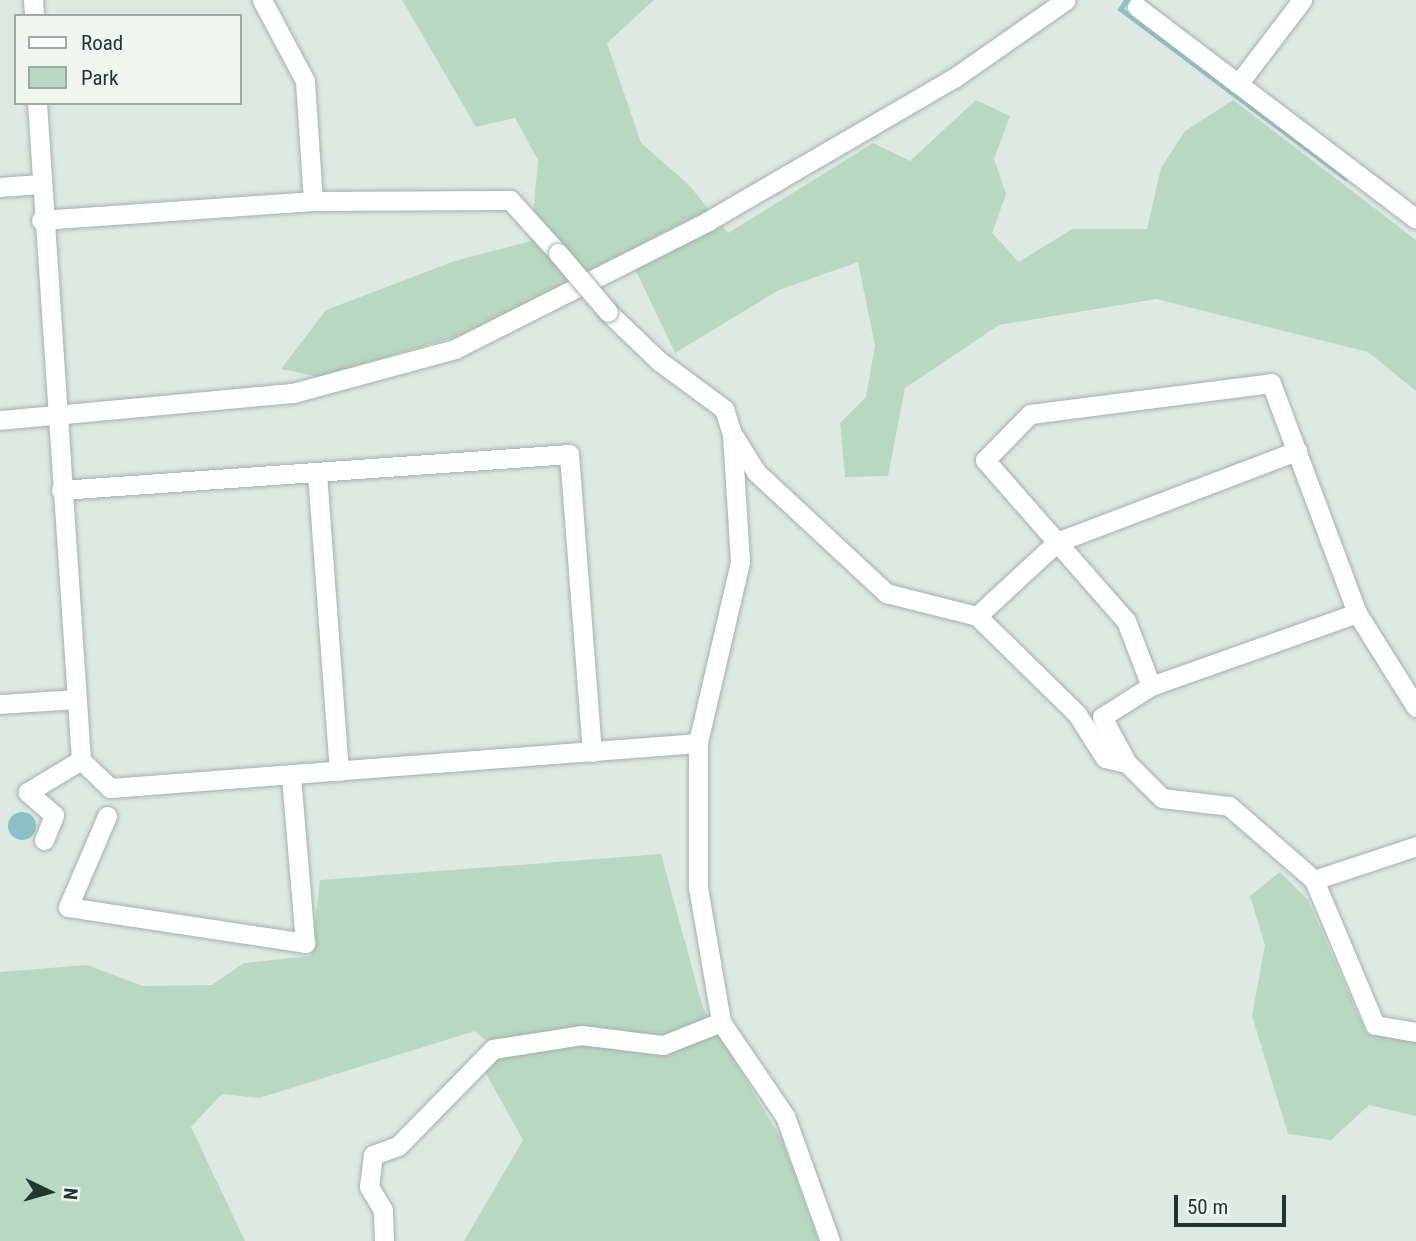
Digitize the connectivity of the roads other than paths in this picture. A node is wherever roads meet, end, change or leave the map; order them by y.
1 (262, 0) edge
2 (1066, 0) edge
3 (1302, 0) edge
4 (1137, 7) dead end
5 (1238, 84) junction
6 (37, 105) edge
7 (40, 184) junction
8 (0, 187) edge
9 (313, 201) junction
10 (1416, 219) edge
11 (41, 220) junction
12 (57, 416) junction
13 (0, 421) edge
14 (732, 434) junction
15 (1297, 451) junction
16 (317, 473) junction
17 (61, 490) junction
18 (1057, 542) junction
19 (1357, 612) junction
20 (977, 616) junction
21 (1151, 686) junction
22 (75, 699) junction
23 (0, 704) edge
24 (1416, 707) edge
25 (698, 743) junction
26 (592, 751) junction
27 (81, 760) junction
28 (1127, 763) junction
29 (339, 771) junction
30 (290, 777) junction
31 (107, 816) dead end
32 (44, 840) dead end
33 (1416, 846) edge
34 (1314, 880) junction
35 (721, 1022) junction
36 (1416, 1032) edge
37 (384, 1241) edge
38 (830, 1241) edge

1 - 9 street
2 - 12 street
3 - 5 street
4 - 5 street
5 - 10 street
6 - 7 street
7 - 8 street
7 - 11 street
9 - 11 street
9 - 14 street, bridge
11 - 12 street
12 - 13 street
12 - 17 street
14 - 20 street
14 - 25 street
15 - 18 street
15 - 18 street
15 - 19 street
16 - 17 street
16 - 26 street
16 - 29 street
17 - 22 street
18 - 20 street
18 - 21 street
19 - 21 street
19 - 24 street
20 - 28 street
21 - 28 street
22 - 23 street
22 - 27 street
25 - 26 street
25 - 35 street
26 - 29 street
27 - 30 street
27 - 32 street
28 - 34 street
29 - 30 street
30 - 31 street
33 - 34 street
34 - 36 street
35 - 37 street
35 - 38 street

